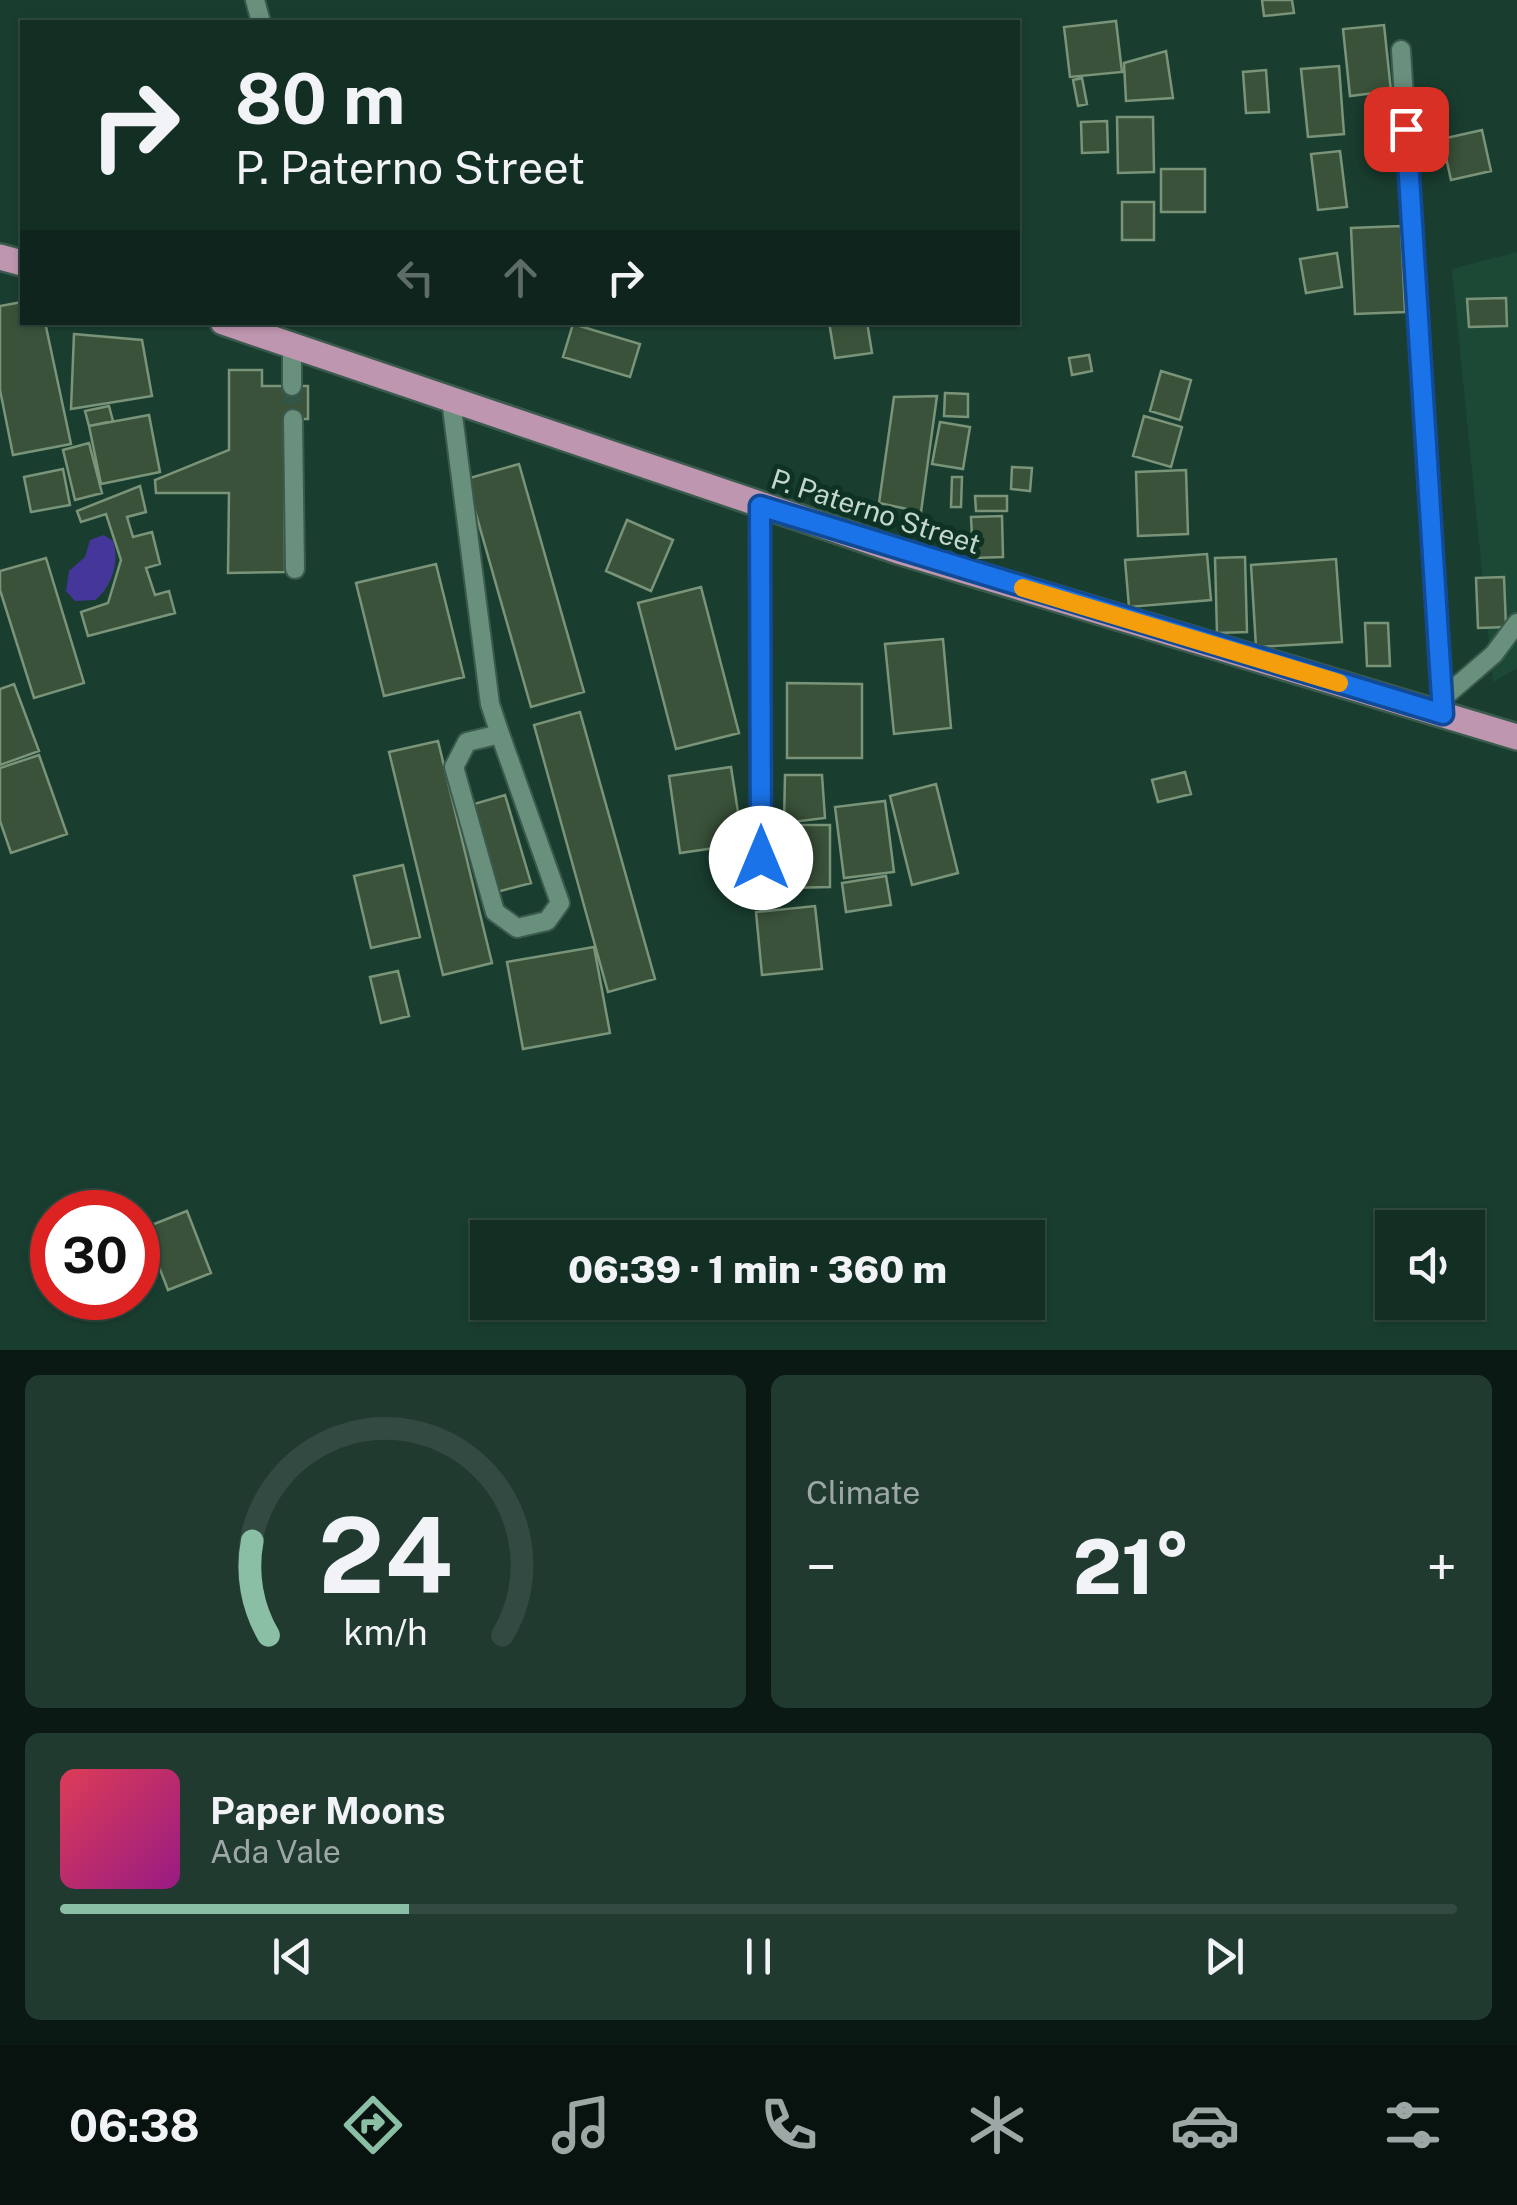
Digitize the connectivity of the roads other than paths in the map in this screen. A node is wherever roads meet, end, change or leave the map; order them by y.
1 (1401, 50) dead end
2 (232, 325) edge
3 (292, 346) junction
4 (292, 386) tunnel mouth
5 (451, 400) junction
6 (293, 419) tunnel mouth
7 (760, 506) junction
8 (294, 569) dead end
9 (1517, 623) edge
10 (1443, 706) junction
11 (500, 734) junction
12 (1517, 737) edge
13 (761, 858) dead end

1 - 10 street
2 - 3 main road, P. Paterno Street
3 - 4 street
3 - 5 main road, P. Paterno Street
5 - 7 main road, P. Paterno Street
5 - 11 street
6 - 8 street
7 - 10 main road, P. Paterno Street
7 - 13 street
9 - 10 street
10 - 12 main road, P. Paterno Street
11 - 11 street

